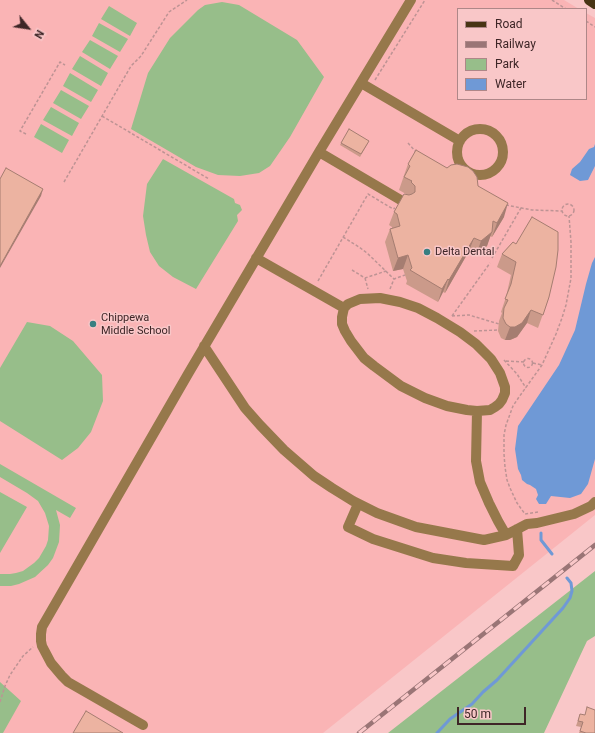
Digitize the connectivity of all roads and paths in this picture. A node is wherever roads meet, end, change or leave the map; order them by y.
1 (187, 0) edge
2 (411, 0) edge
3 (424, 0) edge
4 (552, 0) edge
5 (564, 8) edge
6 (65, 65) dead end
7 (374, 81) dead end
8 (361, 84) junction
9 (102, 116) junction
10 (26, 134) dead end
11 (460, 141) junction
12 (408, 143) dead end
13 (319, 152) junction
14 (417, 152) edge
15 (209, 179) dead end
16 (64, 182) dead end
17 (504, 204) edge
18 (401, 205) joint
19 (521, 208) junction
20 (562, 211) junction
21 (569, 216) junction
22 (343, 237) junction
23 (256, 258) junction
24 (492, 258) dead end
25 (490, 263) dead end
26 (352, 270) dead end
27 (386, 271) junction
28 (405, 275) dead end
29 (366, 278) junction
30 (323, 284) dead end
31 (368, 289) dead end
32 (344, 308) junction
33 (452, 316) junction
34 (458, 320) dead end
35 (499, 324) dead end
36 (498, 330) dead end
37 (474, 331) dead end
38 (204, 346) junction
39 (505, 361) dead end
40 (524, 362) junction
41 (532, 364) junction
42 (542, 365) junction
43 (477, 412) junction
44 (595, 502) edge
45 (358, 504) junction
46 (525, 514) dead end
47 (517, 529) junction
48 (506, 536) junction
49 (41, 641) junction
50 (0, 702) edge
51 (143, 725) dead end

1 - 9 path
2 - 8 lane
3 - 7 path
4 - 5 path
6 - 10 path
8 - 11 lane
8 - 13 lane
9 - 15 path
9 - 16 path
11 - 11 lane
12 - 14 path
13 - 18 lane
13 - 23 lane
17 - 19 path
18 - 22 path
19 - 20 path
19 - 24 path
20 - 21 path
20 - 21 path
21 - 42 path
22 - 27 path
22 - 30 path
23 - 32 lane
23 - 38 lane
25 - 33 path
26 - 29 path
27 - 28 path
27 - 29 path
29 - 31 path
32 - 43 lane
32 - 43 lane
33 - 34 path
33 - 35 path
36 - 37 path
38 - 45 lane
38 - 49 lane
39 - 40 path
40 - 41 path
40 - 41 path
41 - 42 path
42 - 46 path
43 - 48 lane
44 - 47 lane
45 - 47 lane
45 - 48 lane
47 - 48 lane
49 - 50 path
49 - 51 lane

